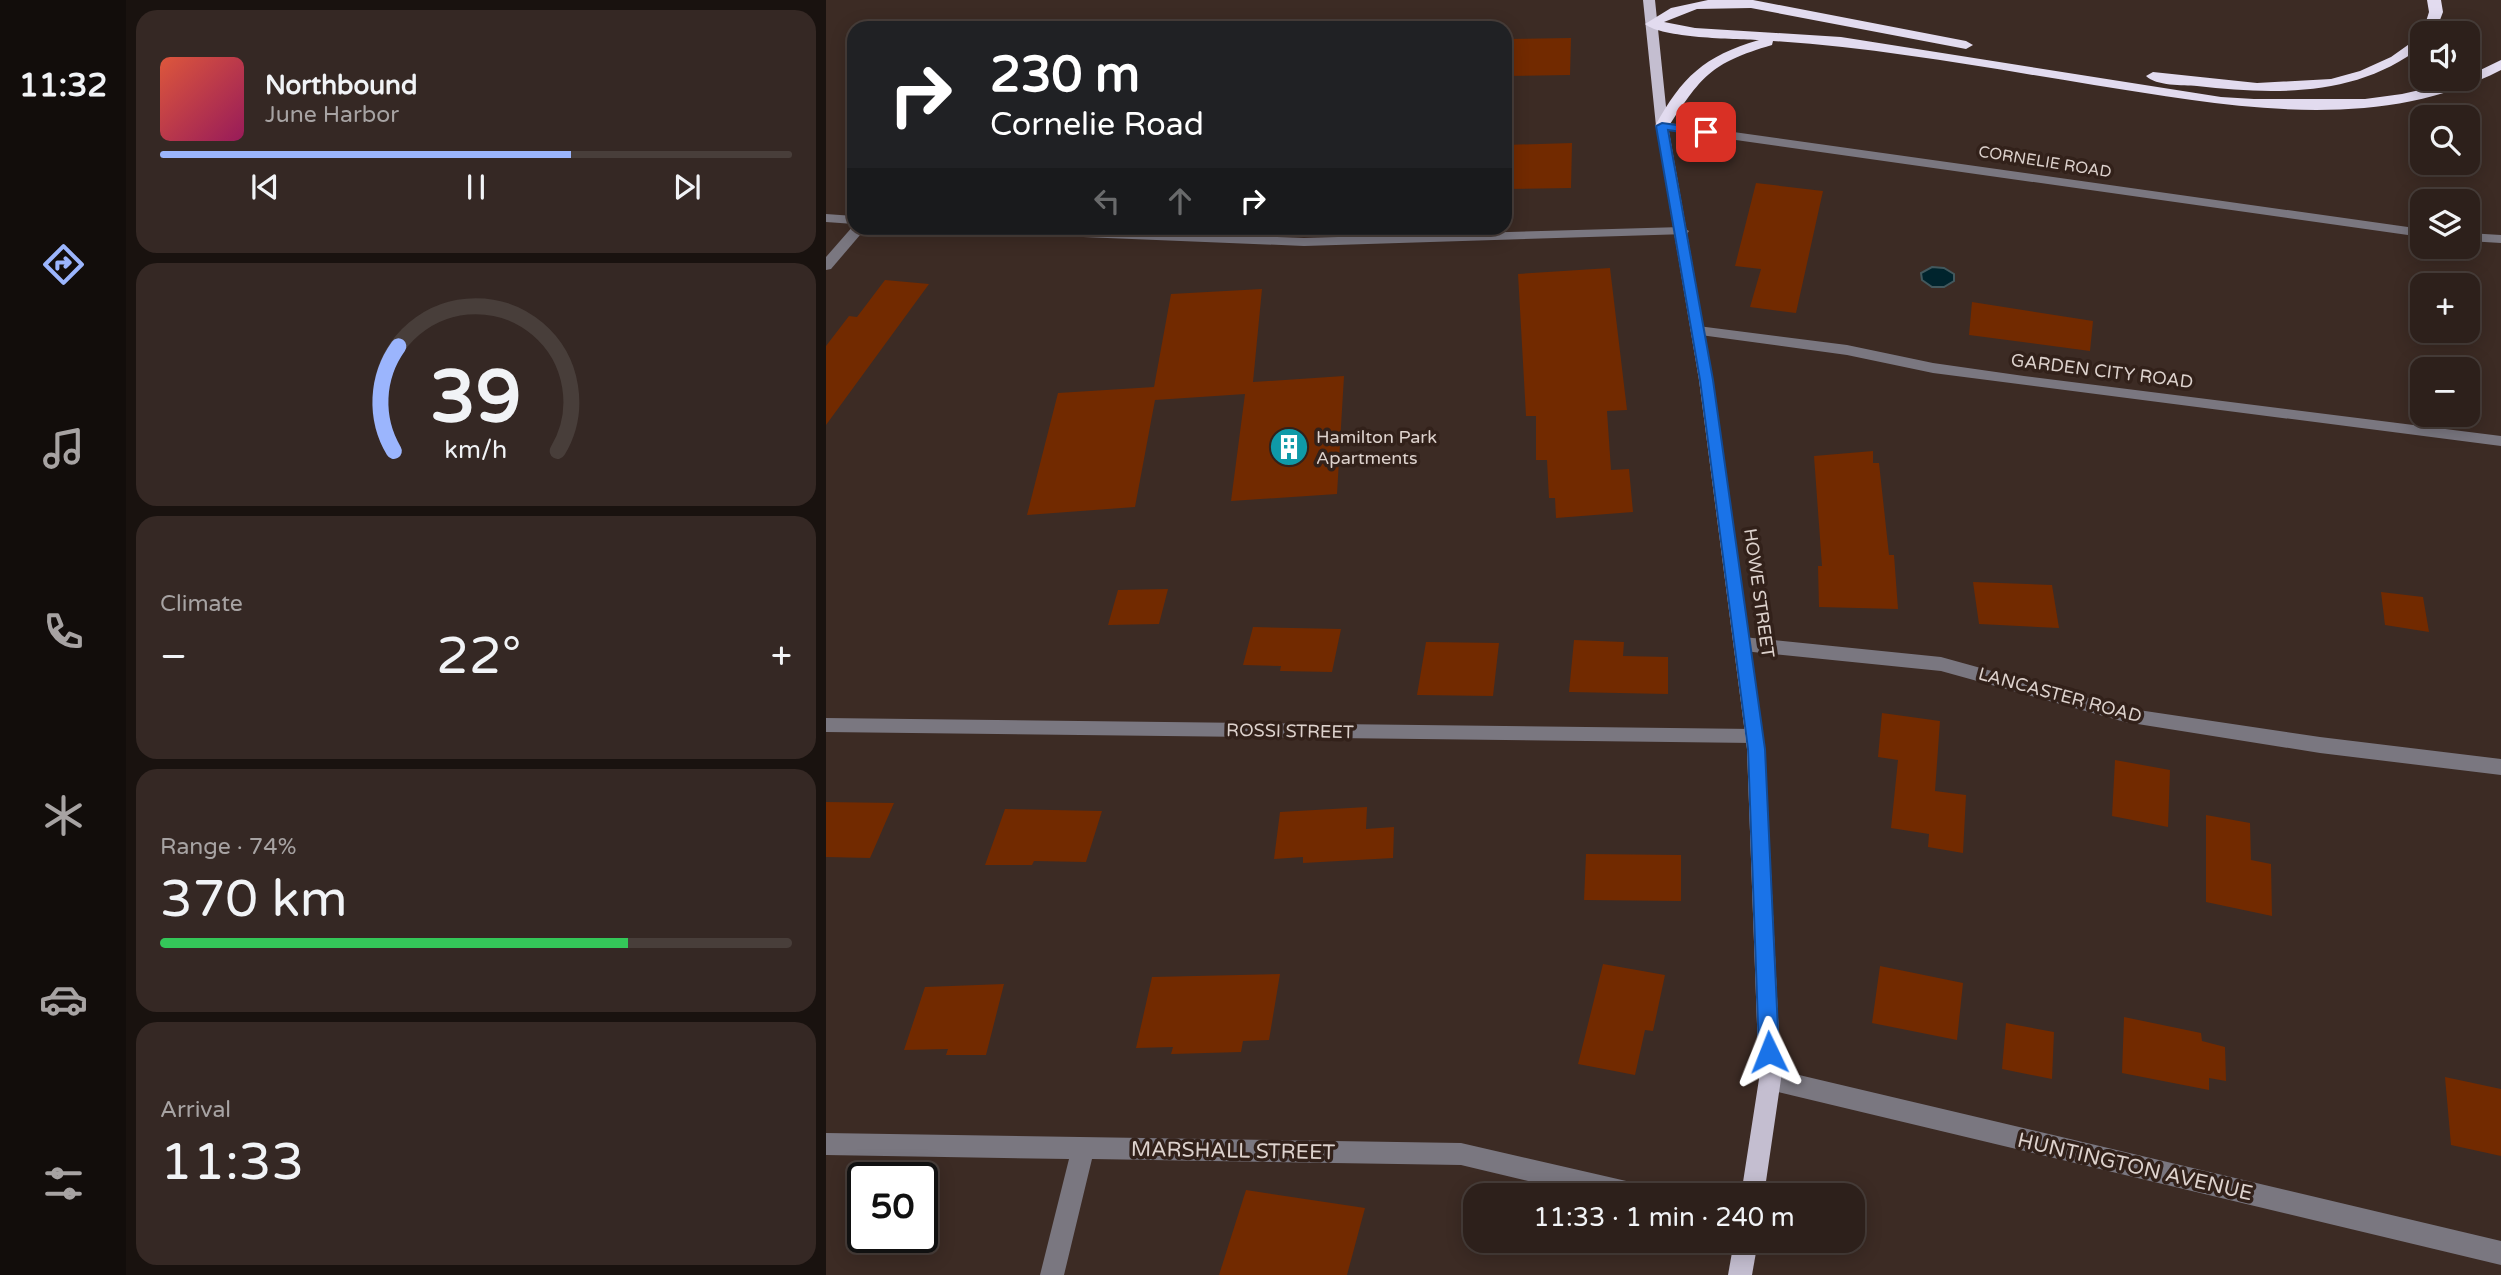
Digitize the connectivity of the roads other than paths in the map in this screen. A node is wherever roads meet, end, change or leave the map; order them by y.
1 (1649, 0) edge
2 (1732, 0) edge
3 (2434, 0) edge
4 (1753, 5) junction
5 (2433, 21) edge
6 (1652, 24) junction
7 (1787, 37) junction
8 (2410, 51) edge
9 (2501, 64) edge
10 (1662, 126) junction
11 (826, 218) edge
12 (847, 220) edge
13 (1682, 231) junction
14 (2410, 231) edge
15 (853, 235) edge
16 (1134, 235) edge
17 (2480, 238) edge
18 (2501, 239) edge
19 (826, 266) edge
20 (1698, 331) junction
21 (2501, 441) edge
22 (1743, 644) junction
23 (826, 725) edge
24 (1754, 736) junction
25 (2501, 767) edge
26 (1770, 1079) junction
27 (826, 1144) edge
28 (1083, 1149) junction
29 (1584, 1183) edge
30 (1755, 1183) edge
31 (1743, 1253) edge
32 (2501, 1253) edge
33 (1052, 1275) edge
34 (1740, 1275) edge

1 - 6 main road, HOWE STREET
2 - 4 highway
3 - 5 highway
4 - 6 highway
4 - 8 highway
6 - 7 highway
6 - 10 main road, HOWE STREET
7 - 9 highway
7 - 10 highway
10 - 13 main road, HOWE STREET
10 - 14 street, CORNELIE ROAD
11 - 12 street
13 - 16 street
13 - 20 main road, HOWE STREET
15 - 19 street
17 - 18 street
20 - 21 street, GARDEN CITY ROAD
20 - 22 main road, HOWE STREET
22 - 24 main road, HOWE STREET
22 - 25 street, LANCASTER ROAD
23 - 24 street, ROSSI STREET
24 - 26 main road, HOWE STREET
26 - 30 main road, HOWE STREET
26 - 32 street, HUNTINGTON AVENUE
27 - 28 street, MARSHALL STREET
28 - 29 street, MARSHALL STREET
28 - 33 street
31 - 34 main road

